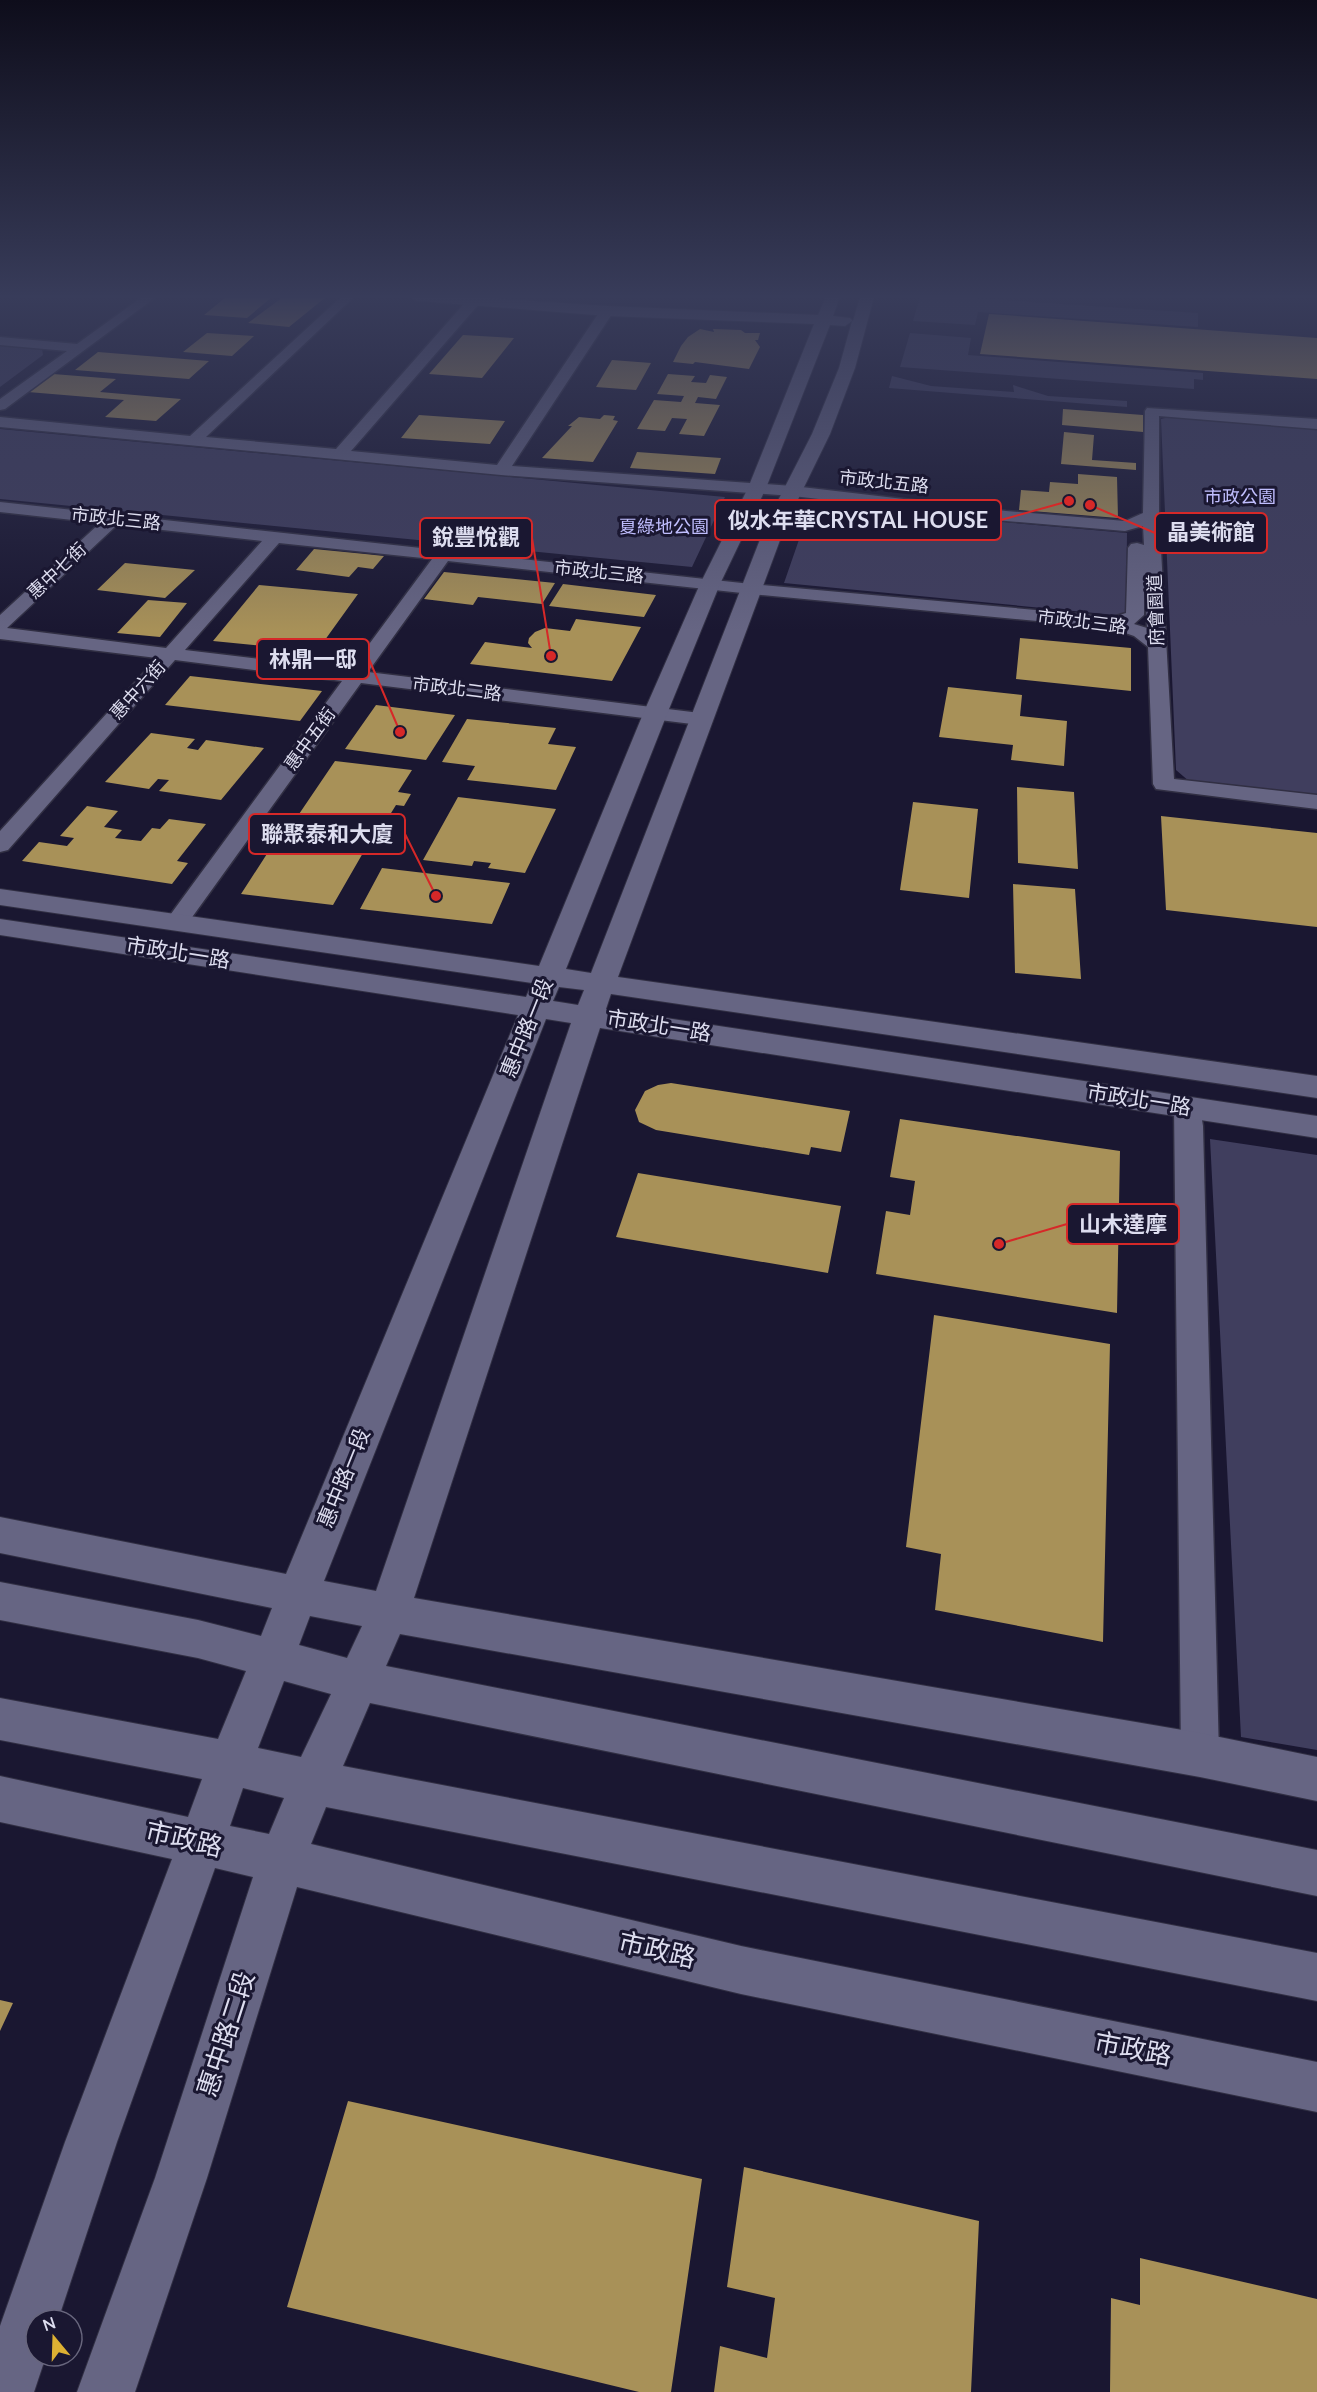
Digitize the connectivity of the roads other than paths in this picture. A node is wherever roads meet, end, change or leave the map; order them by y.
1 (228, 409) edge
2 (380, 409) edge
3 (542, 409) edge
4 (789, 409) edge
5 (831, 409) edge
6 (0, 422) edge
7 (1317, 424) edge
8 (194, 440) junction
9 (340, 454) junction
10 (501, 470) junction
11 (757, 488) junction
12 (793, 491) junction
13 (0, 507) edge
14 (1150, 515) junction
15 (115, 518) junction
16 (1125, 526) junction
17 (276, 536) junction
18 (443, 556) junction
19 (1136, 578) junction
20 (1155, 579) junction
21 (710, 584) junction
22 (750, 589) junction
23 (1113, 623) junction
24 (0, 625) edge
25 (0, 633) edge
26 (1156, 645) junction
27 (170, 654) junction
28 (355, 677) junction
29 (655, 714) junction
30 (700, 719) junction
31 (1317, 802) edge
32 (0, 844) edge
33 (0, 897) edge
34 (177, 922) junction
35 (0, 927) edge
36 (542, 992) junction
37 (595, 999) junction
38 (1317, 1088) edge
39 (1187, 1107) junction
40 (1317, 1127) edge
41 (0, 1535) edge
42 (297, 1593) junction
43 (0, 1601) edge
44 (389, 1613) junction
45 (272, 1659) junction
46 (359, 1681) junction
47 (0, 1719) edge
48 (1200, 1755) junction
49 (230, 1763) junction
50 (1317, 1779) edge
51 (313, 1782) junction
52 (0, 1799) edge
53 (200, 1844) junction
54 (282, 1860) junction
55 (1317, 1873) edge
56 (1317, 1977) edge
57 (1317, 2086) edge
58 (5, 2392) edge
59 (106, 2392) edge

1 - 8 street
2 - 9 street
3 - 10 street
4 - 11 street, 惠中路一段
5 - 12 street
6 - 8 street, 市政北五路
7 - 14 street, 府會園道
8 - 9 street, 市政北五路
9 - 10 street, 市政北五路
10 - 11 street, 市政北五路
11 - 12 street, 市政北五路
11 - 21 street, 惠中路一段
12 - 16 street, 市政北五路
12 - 22 street
13 - 15 street, 市政北三路
14 - 16 street, 市政北五路
14 - 20 street, 府會園道
15 - 17 street, 市政北三路
15 - 24 street, 惠中七街
16 - 19 street
17 - 18 street, 市政北三路
17 - 27 street, 惠中六街
18 - 21 street, 市政北三路
18 - 28 street, 惠中五街
19 - 20 street
19 - 23 street
20 - 26 street, 府會園道
21 - 22 street, 市政北三路
21 - 29 street, 惠中路一段
22 - 23 street, 市政北三路
22 - 30 street
23 - 26 street, 市政北三路
25 - 27 street, 市政北二路
26 - 31 street, 府會園道
27 - 28 street, 市政北二路
27 - 32 street, 惠中六街
28 - 29 street, 市政北二路
28 - 34 street, 惠中五街
29 - 30 street, 市政北二路
29 - 36 street, 惠中路一段
30 - 37 street
33 - 34 street, 市政北一路
34 - 36 street, 市政北一路
35 - 36 street, 市政北一路
36 - 37 street, 市政北一路
36 - 42 street, 惠中路一段
37 - 38 street, 市政北一路
37 - 39 street, 市政北一路
37 - 44 street
39 - 40 street, 市政北一路
39 - 48 street
41 - 42 street
42 - 44 street
42 - 45 street, 惠中路一段
43 - 45 street
44 - 46 street
44 - 48 street
45 - 46 street
45 - 49 street, 惠中路一段
46 - 51 street, 惠中路二段
46 - 55 street
47 - 49 street
48 - 50 street
49 - 51 street
49 - 53 street
51 - 54 street, 惠中路二段
51 - 56 street
52 - 53 street, 市政路
53 - 54 street, 市政路
53 - 58 street
54 - 57 street, 市政路
54 - 59 street, 惠中路二段

